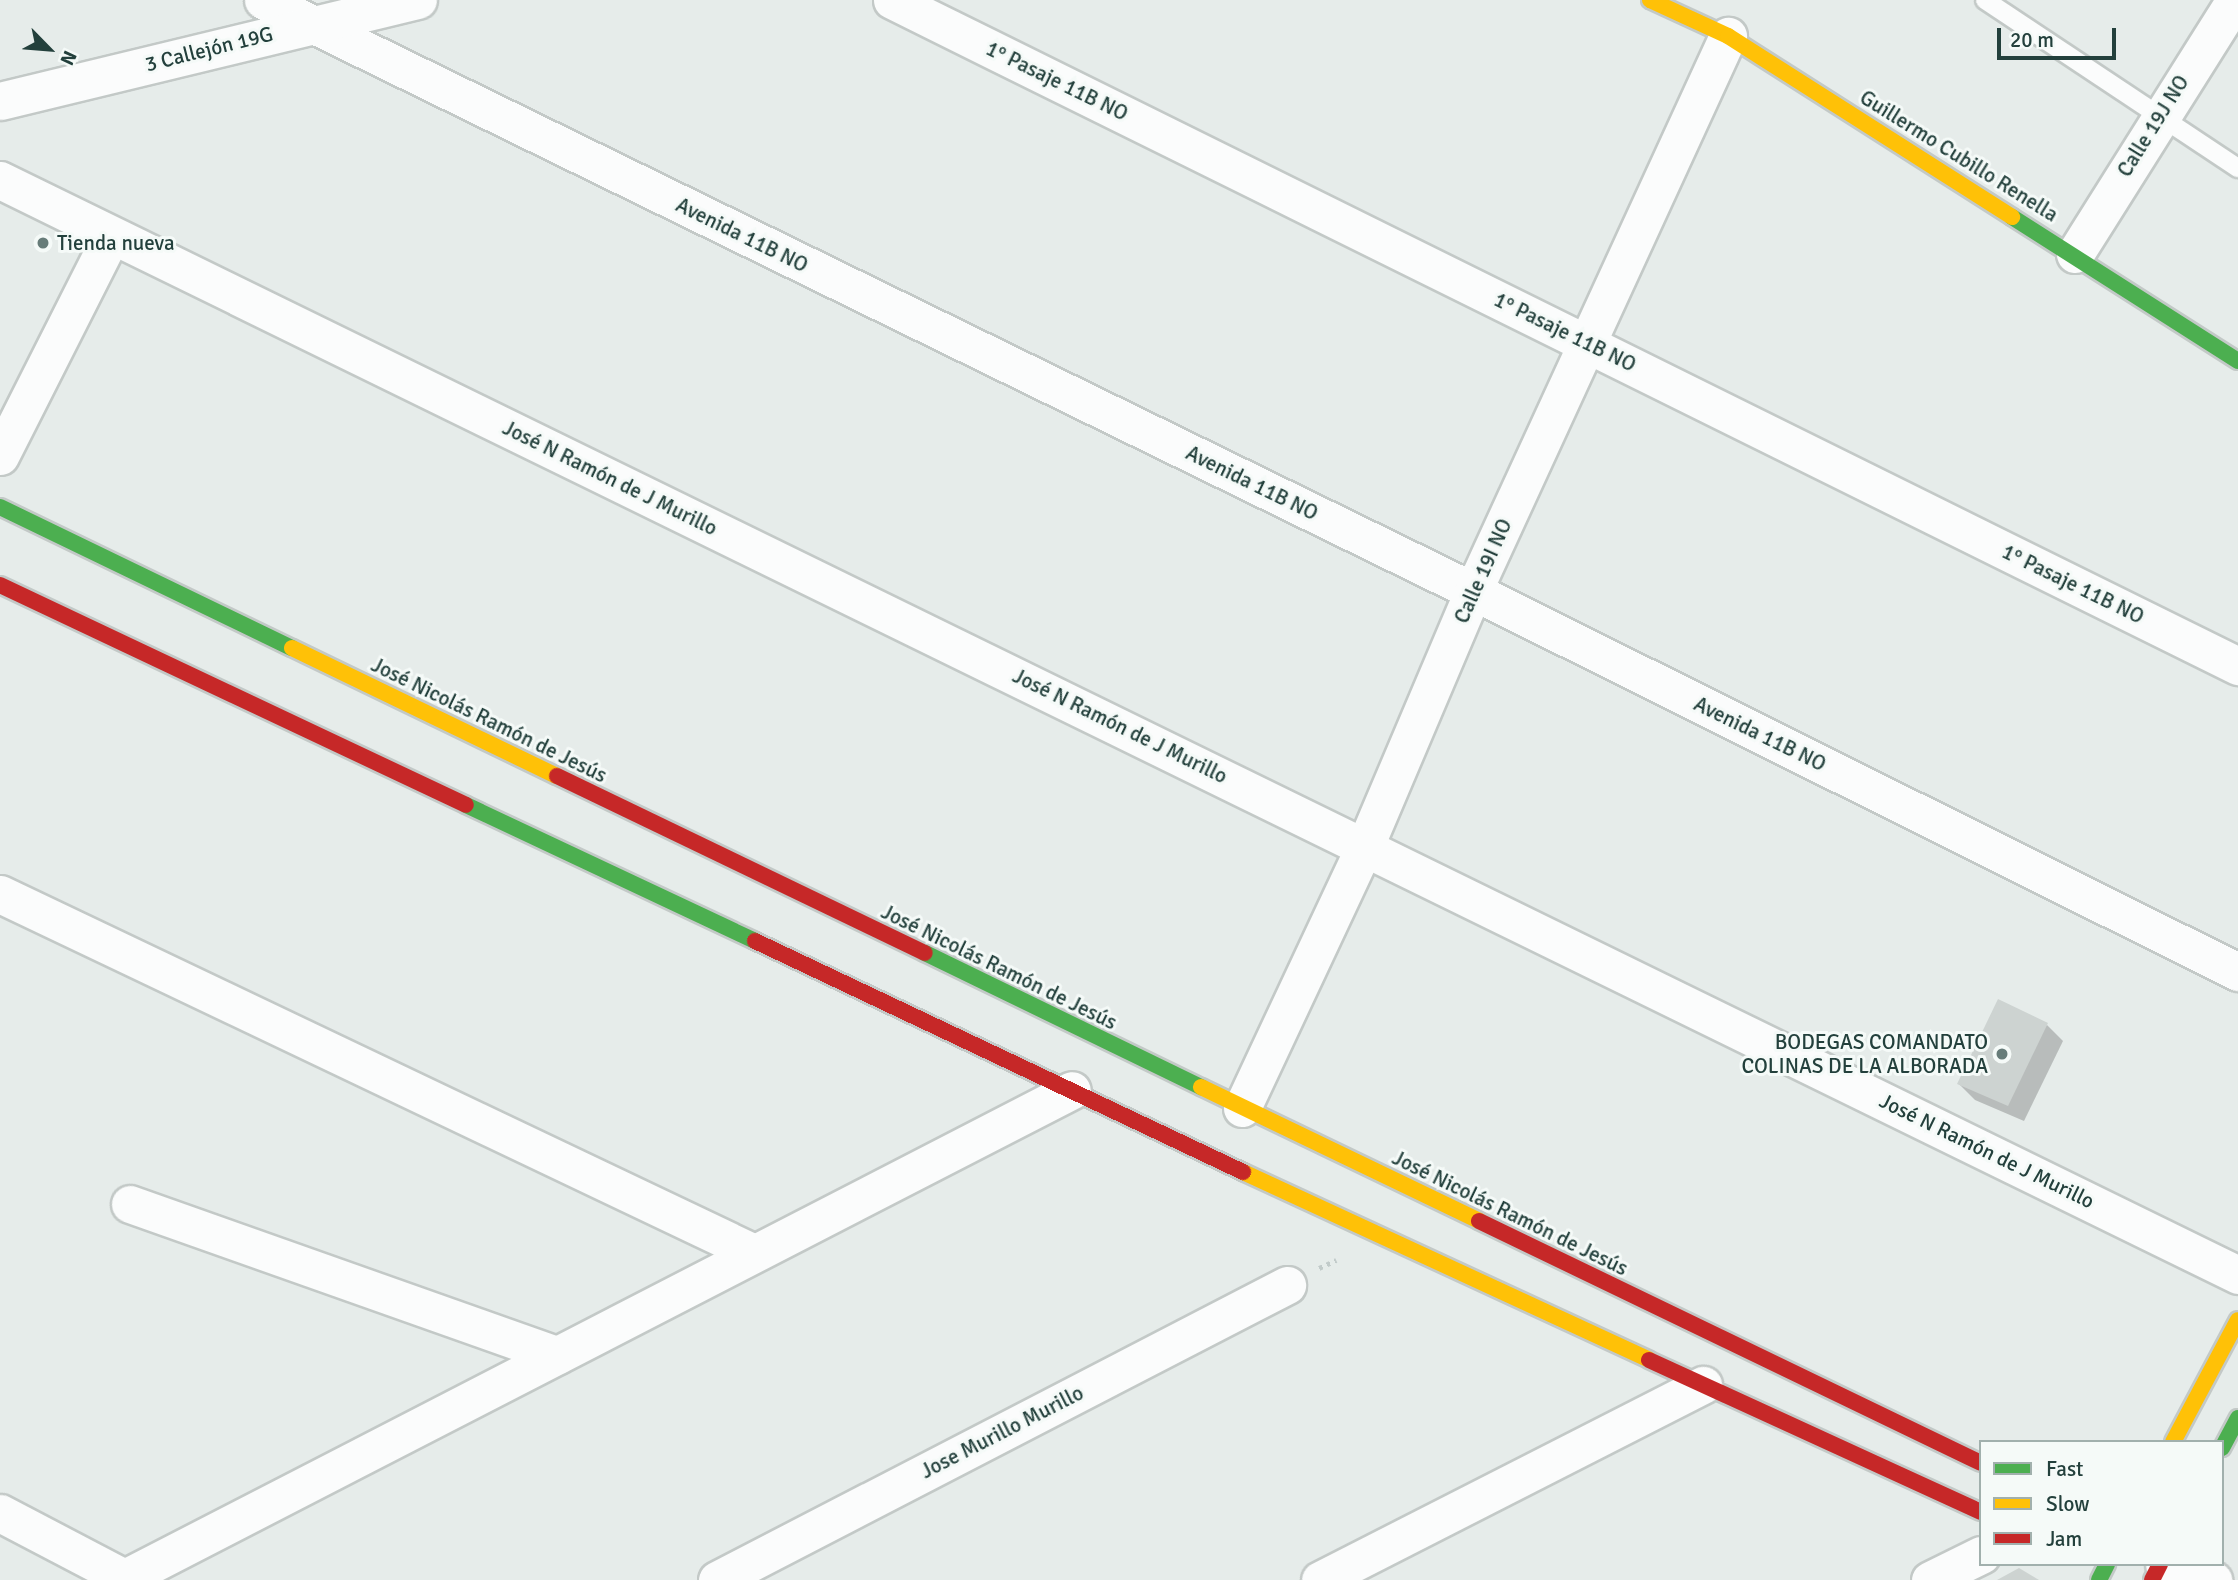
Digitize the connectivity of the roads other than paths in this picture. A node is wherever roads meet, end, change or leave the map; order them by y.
1 (262, 0) edge
2 (418, 0) edge
3 (892, 0) edge
4 (1650, 0) edge
5 (1985, 0) edge
6 (2235, 0) edge
7 (310, 24) junction
8 (1728, 36) junction
9 (0, 101) edge
10 (2158, 116) junction
11 (2238, 168) edge
12 (0, 180) edge
13 (111, 236) junction
14 (2075, 254) junction
15 (1586, 342) junction
16 (2238, 361) edge
17 (0, 456) edge
18 (0, 507) edge
19 (0, 585) edge
20 (1473, 591) junction
21 (2238, 666) edge
22 (1365, 846) junction
23 (0, 894) edge
24 (2238, 972) edge
25 (1072, 1090) junction
26 (1242, 1108) junction
27 (130, 1204) dead end
28 (754, 1253) junction
29 (2238, 1275) edge
30 (1287, 1285) dead end
31 (2238, 1320) edge
32 (557, 1355) junction
33 (1703, 1385) junction
34 (2238, 1418) edge
35 (2174, 1440) edge
36 (2224, 1444) edge
37 (1979, 1462) edge
38 (1979, 1511) edge
39 (0, 1513) edge
40 (1979, 1556) edge
41 (2168, 1566) edge
42 (126, 1579) edge
43 (717, 1580) edge
44 (1320, 1580) edge
45 (1930, 1580) edge
46 (2213, 1580) edge

1 - 7 street, Avenida 11B NO
2 - 7 street, 3 Callejón 19G
3 - 15 street, 1° Pasaje 11B NO
4 - 8 street, Guillermo Cubillo Renella
5 - 10 lane
6 - 10 street, Calle 19J NO
7 - 9 street, 3 Callejón 19G
7 - 20 street, Avenida 11B NO
8 - 14 street, Guillermo Cubillo Renella
8 - 15 street, Calle 19I NO
10 - 11 lane
10 - 14 street, Calle 19J NO
12 - 13 street, José N Ramón de J Murillo
13 - 17 street
13 - 22 street, José N Ramón de J Murillo
14 - 16 street, Guillermo Cubillo Renella
15 - 20 street, Calle 19I NO
15 - 21 street, 1° Pasaje 11B NO
18 - 26 street, José Nicolás Ramón de Jesús
19 - 25 street
20 - 22 street, Calle 19I NO
20 - 24 street, Avenida 11B NO
22 - 26 street, Calle 19I NO
22 - 29 street, José N Ramón de J Murillo
23 - 28 street
25 - 28 street
25 - 33 street
26 - 37 street, José Nicolás Ramón de Jesús
27 - 32 street
28 - 32 street
30 - 43 street, Jose Murillo Murillo
31 - 35 street
32 - 42 street
33 - 38 street
33 - 44 street
34 - 36 street
39 - 42 street
40 - 45 street
41 - 46 street

